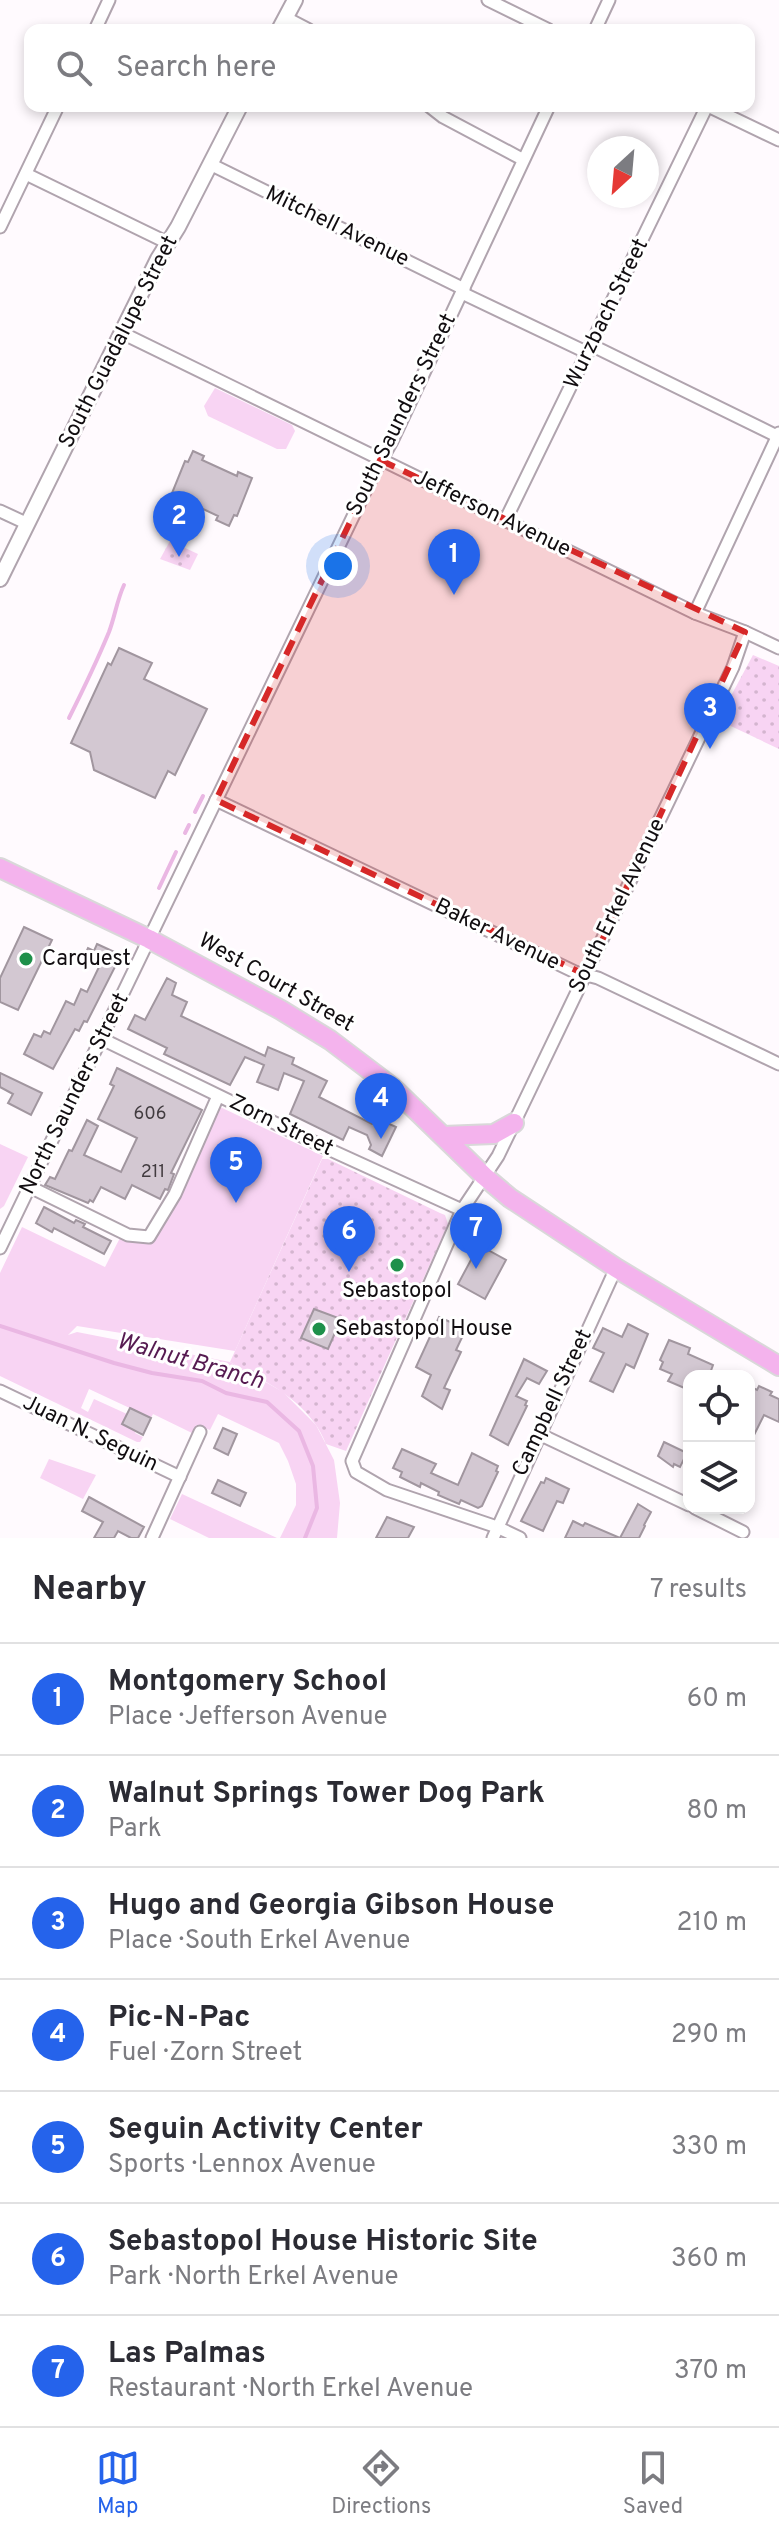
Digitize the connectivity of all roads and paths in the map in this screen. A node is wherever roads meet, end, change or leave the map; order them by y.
1 (109, 0) edge
2 (295, 0) edge
3 (488, 0) edge
4 (609, 0) edge
5 (98, 24) edge
6 (282, 24) edge
7 (537, 24) edge
8 (598, 24) edge
9 (55, 112) edge
10 (237, 112) edge
11 (437, 112) edge
12 (546, 112) edge
13 (704, 112) edge
14 (720, 112) edge
15 (779, 140) edge
16 (522, 159) junction
17 (210, 164) junction
18 (26, 174) junction
19 (0, 227) edge
20 (168, 243) junction
21 (463, 291) junction
22 (122, 333) junction
23 (590, 349) junction
24 (778, 435) edge
25 (380, 460) junction
26 (0, 511) edge
27 (505, 521) junction
28 (28, 524) junction
29 (0, 579) edge
30 (695, 613) junction
31 (745, 632) junction
32 (779, 648) edge
33 (216, 800) junction
34 (0, 868) edge
35 (149, 939) junction
36 (586, 975) junction
37 (102, 1039) junction
38 (779, 1064) edge
39 (218, 1096) junction
40 (514, 1123) junction
41 (443, 1136) junction
42 (484, 1176) junction
43 (30, 1187) junction
44 (462, 1210) junction
45 (0, 1248) edge
46 (616, 1268) junction
47 (779, 1366) edge
48 (0, 1391) edge
49 (200, 1432) dead end
50 (539, 1434) junction
51 (180, 1477) junction
52 (683, 1502) edge
53 (707, 1514) edge
54 (495, 1532) edge
55 (743, 1532) dead end
56 (152, 1538) edge
57 (520, 1538) edge

1 - 5 street
2 - 6 street
3 - 7 street
4 - 8 street
9 - 18 street
10 - 17 street, South Guadalupe Street
11 - 16 street
12 - 16 street, South Saunders Street
13 - 23 street, Wurzbach Street
14 - 15 street
16 - 21 street, South Saunders Street
17 - 20 street, South Guadalupe Street
17 - 21 street, Mitchell Avenue
18 - 19 street
18 - 20 street
20 - 22 street, South Guadalupe Street
21 - 23 street, Mitchell Avenue
21 - 25 street, South Saunders Street
22 - 25 street, Jefferson Avenue
22 - 28 street, South Guadalupe Street
23 - 24 street, Mitchell Avenue
23 - 27 street, Wurzbach Street
24 - 30 street
25 - 27 street, Jefferson Avenue
25 - 33 street, South Saunders Street
26 - 28 street
27 - 30 street, Jefferson Avenue
28 - 29 street, South Guadalupe Street
30 - 31 street, Jefferson Avenue
31 - 32 street, Jefferson Avenue
31 - 36 street, South Erkel Avenue
33 - 35 street, South Saunders Street
33 - 36 street, Baker Avenue
34 - 35 main road, West Court Street
35 - 37 street, North Saunders Street
35 - 41 main road, West Court Street
36 - 38 street, Baker Avenue
36 - 40 street, South Erkel Avenue
37 - 39 street, Zorn Street
37 - 43 street, North Saunders Street
39 - 43 street
39 - 44 street, Zorn Street
40 - 41 main road
40 - 42 street, South Erkel Avenue
41 - 42 main road, West Court Street
42 - 44 street, South Erkel Avenue
42 - 46 main road, West Court Street
43 - 45 street, North Saunders Street
44 - 54 street, South Erkel Avenue
46 - 47 main road, West Court Street
46 - 50 street, Campbell Street
48 - 51 street, Juan N. Seguin
49 - 51 street
50 - 52 street
50 - 54 street, Campbell Street
51 - 56 street
53 - 55 street
54 - 57 street

